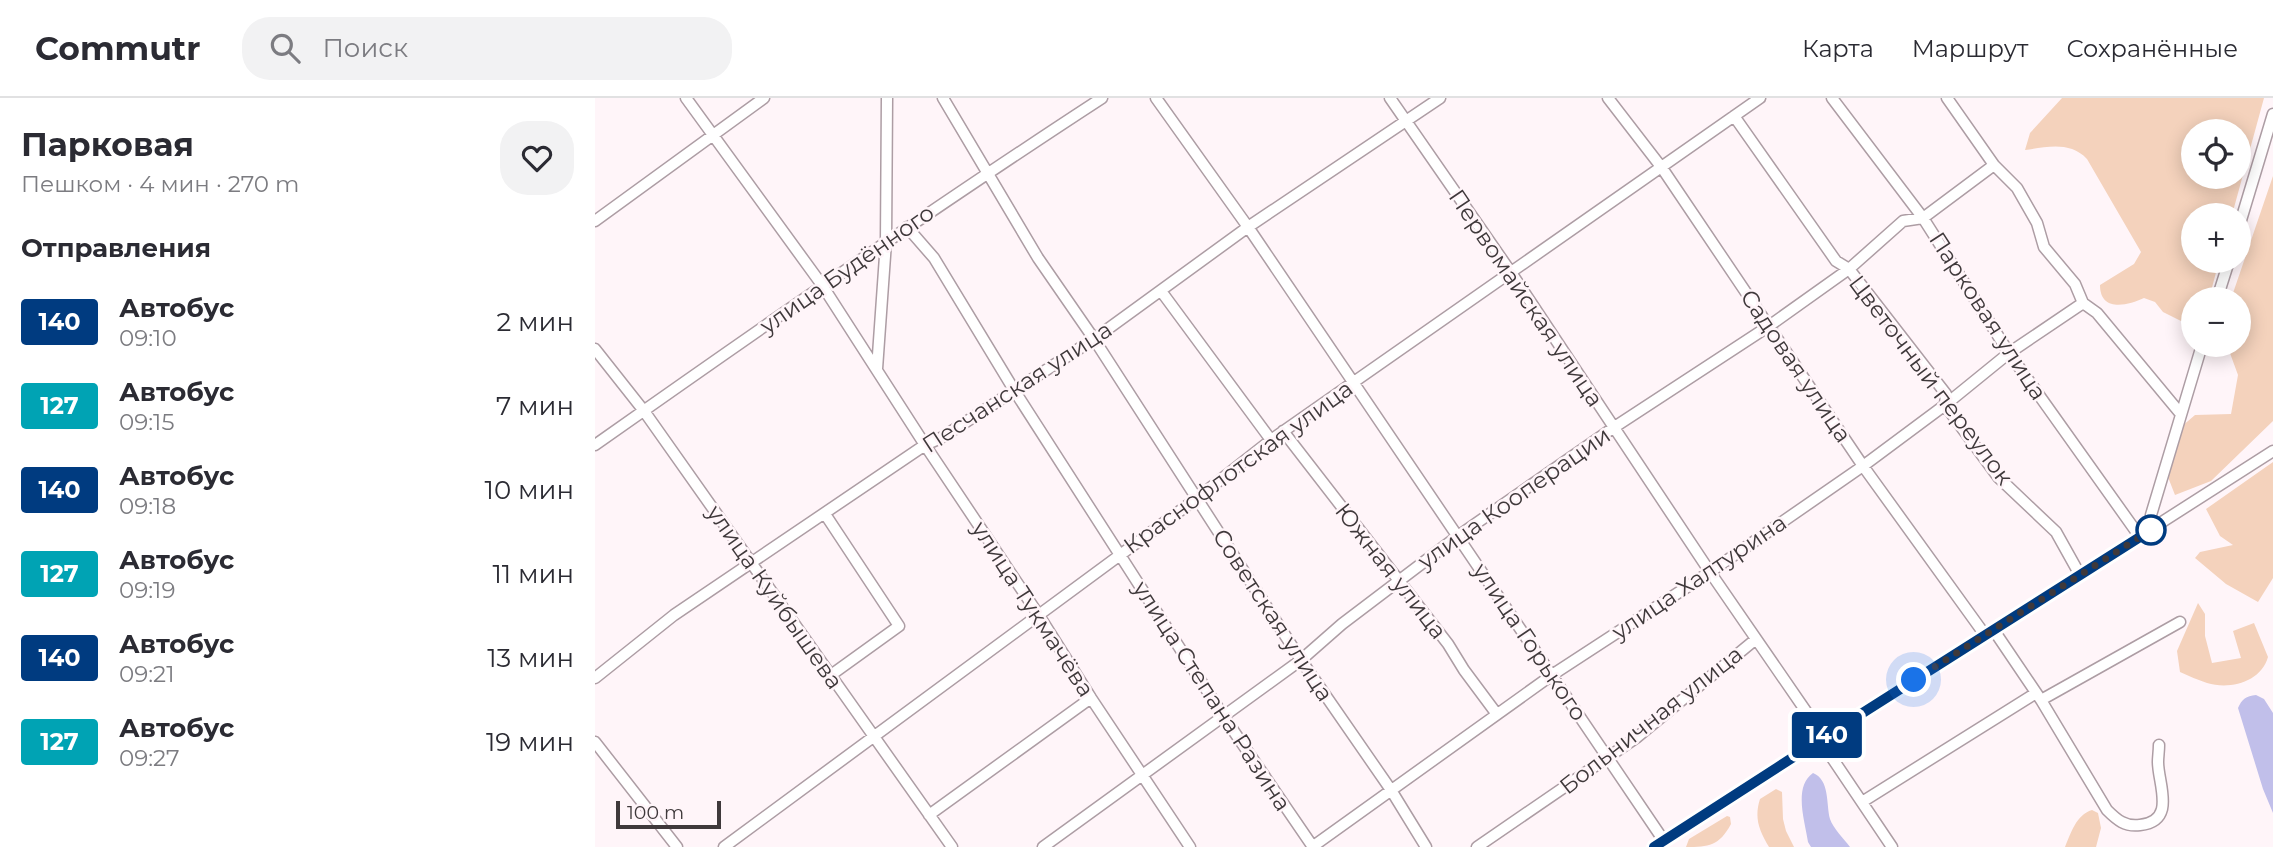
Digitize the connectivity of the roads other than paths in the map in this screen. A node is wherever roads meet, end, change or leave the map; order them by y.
1 (686, 98) edge
2 (764, 98) edge
3 (887, 98) edge
4 (943, 98) edge
5 (1102, 98) edge
6 (1156, 98) edge
7 (1390, 98) edge
8 (1440, 98) edge
9 (1608, 98) edge
10 (1760, 98) edge
11 (1832, 98) edge
12 (1947, 98) edge
13 (2273, 114) edge
14 (1734, 116) junction
15 (1405, 121) junction
16 (712, 136) junction
17 (1994, 165) junction
18 (1662, 168) junction
19 (987, 173) junction
20 (2246, 203) edge
21 (1923, 218) junction
22 (595, 221) edge
23 (907, 227) junction
24 (1248, 227) junction
25 (886, 242) junction
26 (1849, 270) junction
27 (1510, 271) junction
28 (822, 285) junction
29 (1161, 291) junction
30 (2083, 303) junction
31 (1769, 326) junction
32 (1094, 339) junction
33 (595, 349) edge
34 (2008, 353) junction
35 (2198, 357) edge
36 (877, 369) junction
37 (1353, 383) junction
38 (1014, 390) junction
39 (1945, 405) junction
40 (644, 411) junction
41 (2181, 413) junction
42 (1613, 428) junction
43 (1283, 431) junction
44 (1271, 440) junction
45 (595, 445) edge
46 (925, 445) junction
47 (2273, 451) edge
48 (1863, 466) junction
49 (1196, 499) junction
50 (825, 514) junction
51 (2151, 530) junction
52 (1458, 536) junction
53 (2140, 537) junction
54 (1119, 554) junction
55 (752, 564) junction
56 (1710, 572) junction
57 (2080, 575) junction
58 (1398, 581) junction
59 (1038, 614) junction
60 (2180, 622) dead end
61 (1989, 632) junction
62 (1756, 639) junction
63 (1301, 660) junction
64 (831, 675) junction
65 (1552, 675) junction
66 (595, 678) edge
67 (2038, 697) junction
68 (1091, 698) junction
69 (1496, 713) junction
70 (1224, 717) junction
71 (874, 737) junction
72 (1820, 740) junction
73 (595, 742) edge
74 (2159, 746) dead end
75 (1608, 758) junction
76 (1142, 775) junction
77 (1391, 790) junction
78 (1862, 802) junction
79 (929, 815) junction
80 (1659, 844) edge
81 (1188, 846) edge
82 (677, 847) edge
83 (724, 847) edge
84 (952, 847) edge
85 (1043, 847) edge
86 (1313, 847) edge
87 (1426, 847) edge
88 (1477, 847) edge
89 (1892, 847) edge

1 - 16 street, улица Тукмачёва
2 - 16 street
3 - 25 street
4 - 19 street, Советская улица
5 - 19 street, улица Будённого
6 - 24 street, улица Горького
7 - 15 street, Первомайская улица
8 - 15 street, Песчанская улица
9 - 18 street, Садовая улица
10 - 14 street, Краснофлотская улица
11 - 21 street, Парковая улица
12 - 17 street
13 - 20 street
14 - 18 street, Краснофлотская улица
14 - 26 street, Цветочный переулок
15 - 24 street, Песчанская улица
15 - 27 street, Первомайская улица
16 - 22 street
16 - 28 street, улица Тукмачёва
17 - 21 street, улица Кооперации
17 - 30 street
18 - 27 street, Краснофлотская улица
18 - 31 street, Садовая улица
19 - 23 street, улица Будённого
19 - 32 street, Советская улица
21 - 26 street, улица Кооперации
21 - 34 street, Парковая улица
23 - 25 street, улица Будённого
23 - 38 street, улица Степана Разина
24 - 29 street, Песчанская улица
24 - 37 street, улица Горького
25 - 28 street, улица Будённого
25 - 36 street
26 - 31 street, улица Кооперации
26 - 39 street, Цветочный переулок
27 - 37 street, Краснофлотская улица
27 - 42 street, Первомайская улица
28 - 36 street, улица Тукмачёва
28 - 40 street, улица Будённого
29 - 32 street, Песчанская улица
29 - 44 street
30 - 34 street, улица Халтурина
30 - 41 street
31 - 42 street, улица Кооперации
31 - 48 street, Садовая улица
32 - 38 street, Песчанская улица
32 - 49 street, Советская улица
33 - 40 street, улица Куйбышева
34 - 39 street, улица Халтурина
34 - 53 street, Парковая улица
35 - 41 street
36 - 46 street, улица Тукмачёва
37 - 43 street, Краснофлотская улица
37 - 52 street, улица Горького
38 - 46 street, Песчанская улица
38 - 54 street, улица Степана Разина
39 - 48 street, улица Халтурина
39 - 57 street, Цветочный переулок
40 - 45 street, улица Будённого
40 - 55 street, улица Куйбышева
41 - 51 street
42 - 52 street, улица Кооперации
42 - 56 street, Первомайская улица
43 - 44 street, Краснофлотская улица
43 - 58 street, Южная улица
44 - 49 street, Краснофлотская улица
46 - 50 street, Песчанская улица
46 - 59 street, улица Тукмачёва
47 - 51 street
48 - 56 street, улица Халтурина
48 - 61 street, Садовая улица
49 - 54 street, Краснофлотская улица
49 - 63 street, Советская улица
50 - 55 street, Песчанская улица
50 - 64 street
51 - 53 street
52 - 58 street, улица Кооперации
52 - 65 street, улица Горького
53 - 57 street
54 - 59 street, Краснофлотская улица
54 - 70 street, улица Степана Разина
55 - 64 street, улица Куйбышева
55 - 66 street, Песчанская улица
56 - 62 street, Первомайская улица
56 - 65 street, улица Халтурина
57 - 61 street
58 - 63 street, улица Кооперации
58 - 69 street, Южная улица
59 - 68 street, улица Тукмачёва
59 - 71 street, Краснофлотская улица
60 - 67 street
61 - 67 street, Садовая улица
61 - 72 street
62 - 72 street, Первомайская улица
62 - 75 street, Больничная улица
63 - 70 street, улица Кооперации
63 - 77 street, Советская улица
64 - 71 street, улица Куйбышева
65 - 69 street, улица Халтурина
65 - 75 street, улица Горького
67 - 74 street, Садовая улица
67 - 78 street
68 - 76 street, улица Тукмачёва
68 - 79 street
69 - 77 street, улица Халтурина
70 - 76 street, улица Кооперации
70 - 86 street, улица Степана Разина
71 - 79 street, улица Куйбышева
71 - 83 street, Краснофлотская улица
72 - 78 street, Первомайская улица
72 - 80 street
73 - 82 street
75 - 80 street, улица Горького
75 - 88 street, Больничная улица
76 - 81 street, улица Тукмачёва
76 - 85 street, улица Кооперации
77 - 86 street, улица Халтурина
77 - 87 street, Советская улица
78 - 89 street, Первомайская улица
79 - 84 street, улица Куйбышева

